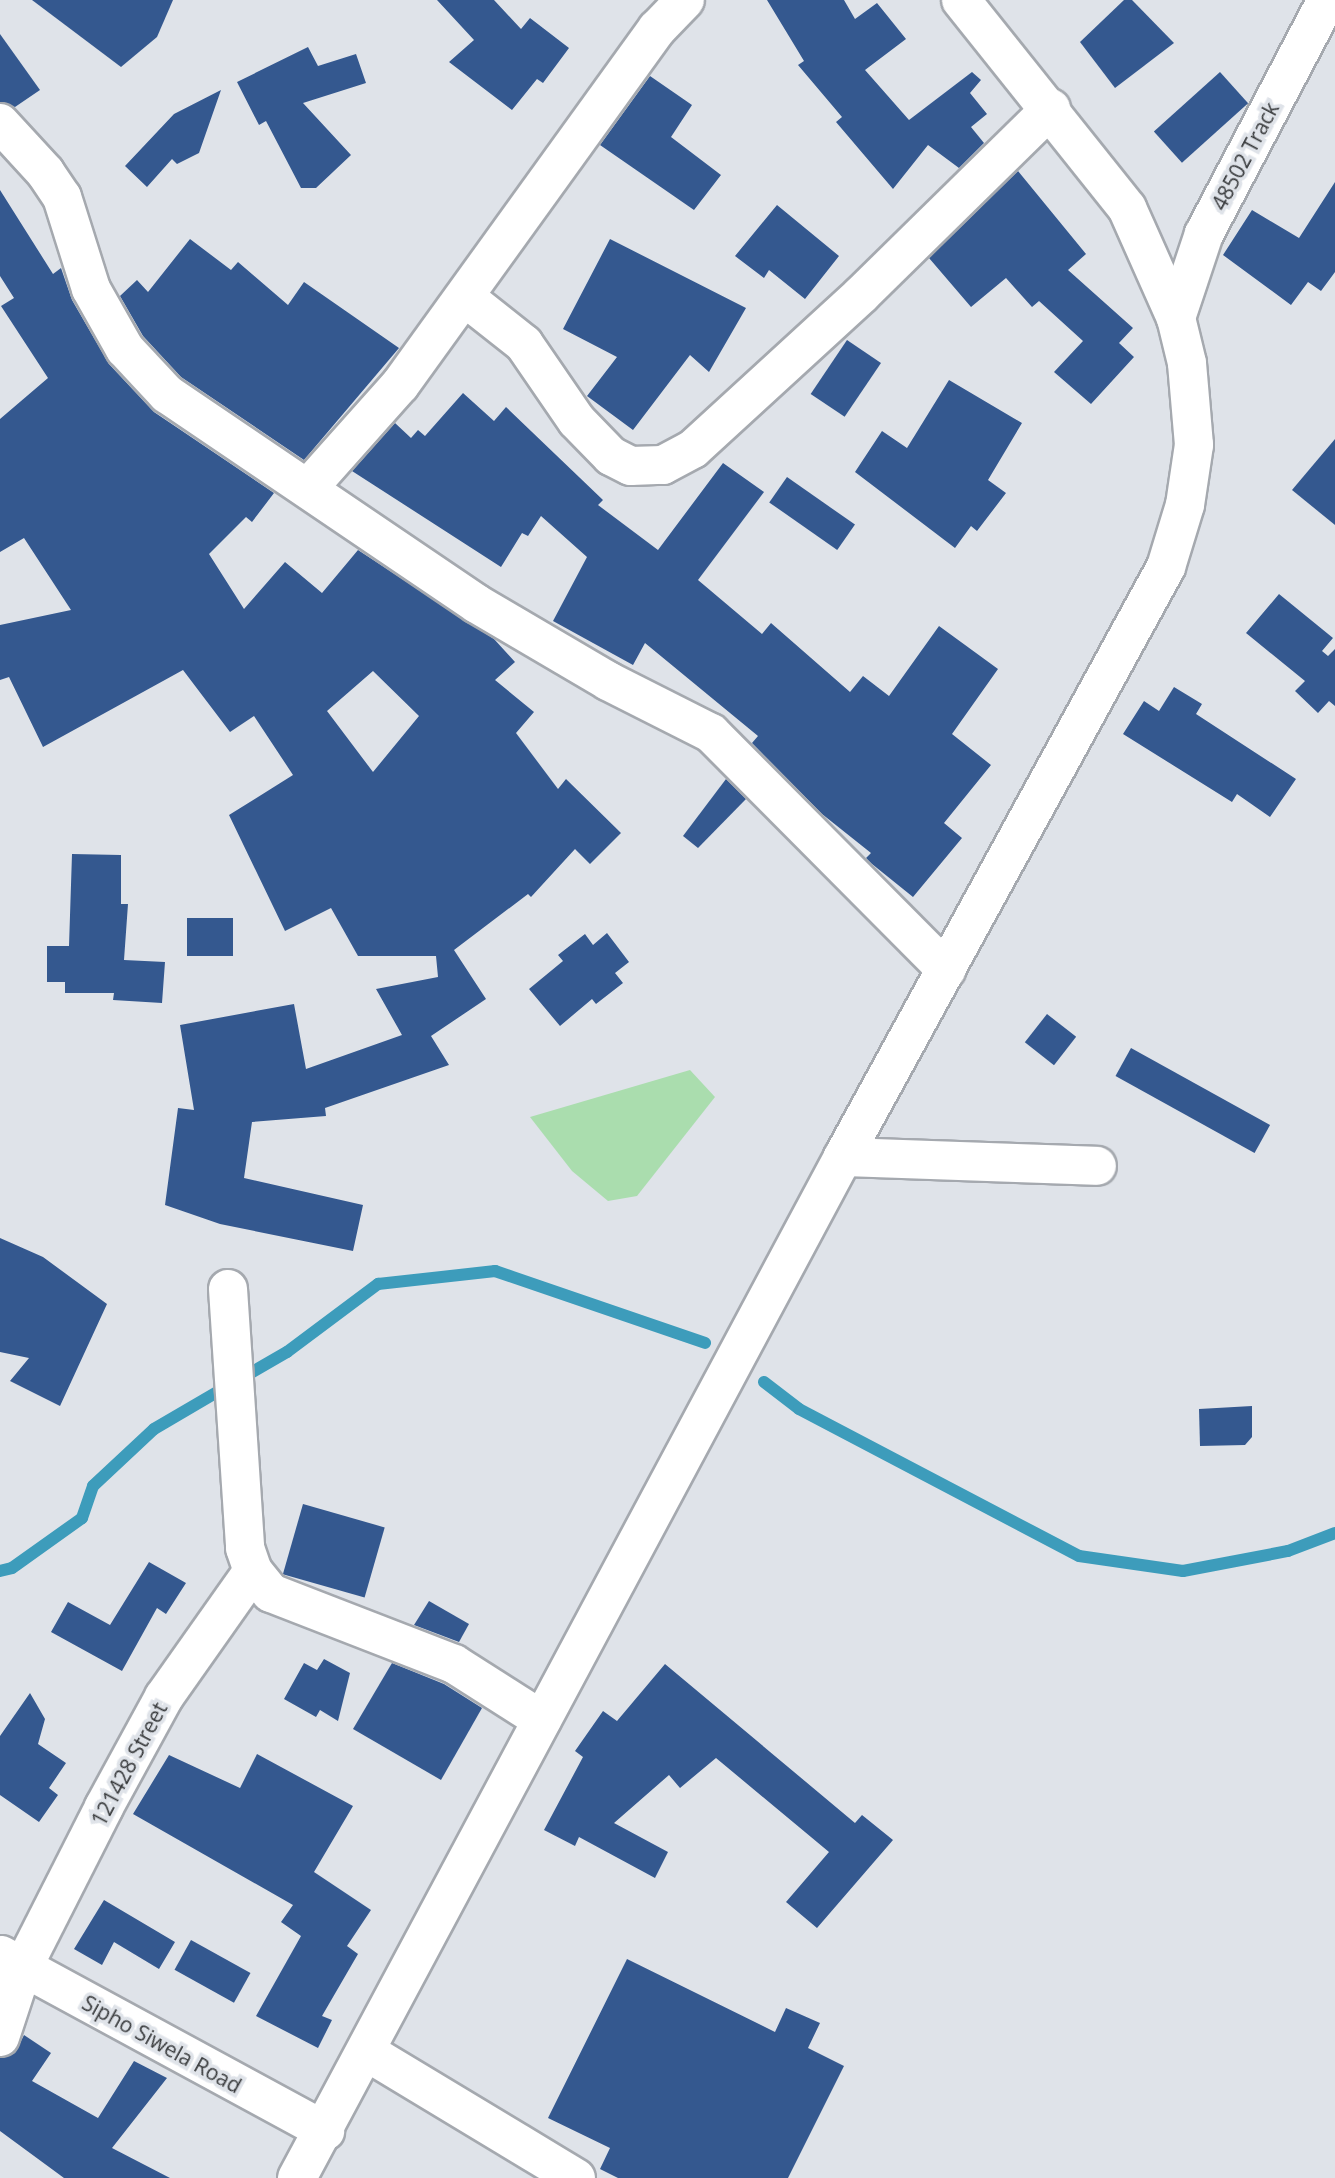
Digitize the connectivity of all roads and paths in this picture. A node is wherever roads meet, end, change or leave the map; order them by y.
1 (685, 0) edge
2 (961, 0) edge
3 (1327, 0) edge
4 (1051, 108) junction
5 (0, 124) edge
6 (466, 298) junction
7 (1176, 318) junction
8 (309, 487) junction
9 (946, 970) junction
10 (842, 1157) junction
11 (1097, 1166) dead end
12 (228, 1289) dead end
13 (253, 1571) junction
14 (542, 1720) junction
15 (11, 1961) edge
16 (0, 2037) edge
17 (368, 2052) junction
18 (325, 2131) junction
19 (297, 2178) edge
20 (576, 2178) edge

1 - 6 street
2 - 4 street
3 - 7 street, 48502 Track
4 - 6 street
4 - 7 street
5 - 8 street
6 - 8 street
7 - 9 street
8 - 9 street
9 - 10 street
10 - 11 street
10 - 14 street
12 - 13 street
13 - 14 street
13 - 15 street, 121428 Street
14 - 17 street
15 - 16 street, 121428 Street
15 - 18 street, Sipho Siwela Road
17 - 18 street
17 - 20 street
18 - 19 street

